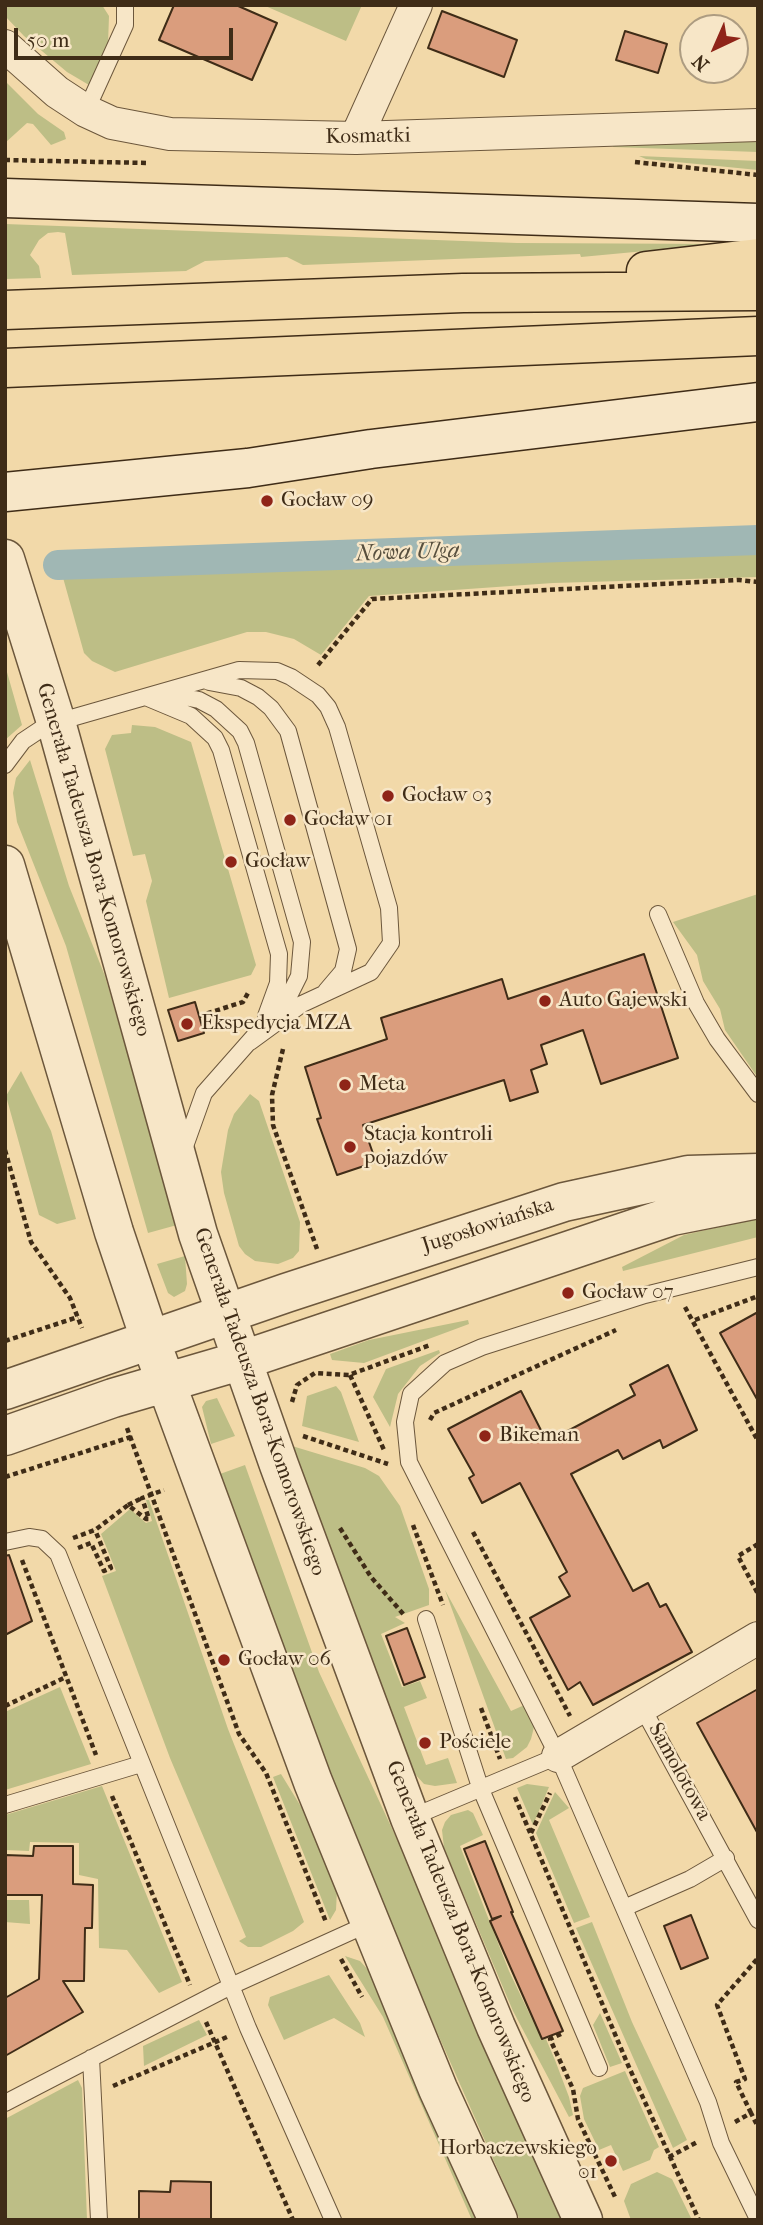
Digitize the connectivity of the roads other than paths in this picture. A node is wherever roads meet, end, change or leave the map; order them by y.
1 (125, 5) edge
2 (416, 5) edge
3 (5, 46) edge
4 (86, 111) junction
5 (758, 125) edge
6 (356, 138) junction
7 (5, 198) edge
8 (758, 223) edge
9 (758, 258) edge
10 (758, 291) edge
11 (463, 293) junction
12 (5, 310) edge
13 (758, 336) edge
14 (606, 343) junction
15 (758, 356) edge
16 (5, 368) edge
17 (758, 402) edge
18 (5, 492) edge
19 (5, 559) edge
20 (194, 682) junction
21 (149, 696) junction
22 (56, 722) junction
23 (5, 765) edge
24 (5, 865) edge
25 (658, 914) dead end
26 (322, 994) junction
27 (250, 1042) junction
28 (758, 1094) edge
29 (180, 1169) junction
30 (758, 1173) edge
31 (758, 1199) edge
32 (758, 1267) edge
33 (226, 1313) junction
34 (151, 1342) junction
35 (243, 1360) junction
36 (166, 1383) junction
37 (5, 1390) edge
38 (5, 1436) edge
39 (9, 1540) edge
40 (426, 1619) dead end
41 (758, 1637) edge
42 (642, 1707) junction
43 (568, 1755) junction
44 (141, 1764) junction
45 (480, 1787) junction
46 (5, 1805) edge
47 (410, 1818) junction
48 (726, 1858) junction
49 (624, 1908) junction
50 (758, 1920) edge
51 (370, 1923) junction
52 (231, 1986) junction
53 (91, 2058) junction
54 (599, 2068) dead end
55 (5, 2103) edge
56 (758, 2219) edge
57 (99, 2220) edge
58 (333, 2220) edge
59 (498, 2220) edge
60 (583, 2220) edge

1 - 4 lane
2 - 6 street
3 - 4 street, Kosmatki
4 - 6 street, Kosmatki
5 - 6 street, Kosmatki
7 - 8 street
9 - 11 main road
10 - 11 main road
11 - 12 main road
13 - 14 main road
14 - 15 main road
14 - 16 main road
17 - 18 street
19 - 22 street, Generała Tadeusza Bora-Komorowskiego
20 - 21 lane
20 - 26 lane
20 - 26 lane
21 - 22 lane
21 - 27 lane
21 - 27 lane
22 - 23 lane
22 - 29 street, Generała Tadeusza Bora-Komorowskiego
24 - 34 street
25 - 28 lane
26 - 27 lane
27 - 29 lane
29 - 33 street, Generała Tadeusza Bora-Komorowskiego
30 - 33 street, Jugosłowiańska
31 - 35 street
32 - 43 lane
33 - 34 street, Jugosłowiańska
33 - 35 street, Generała Tadeusza Bora-Komorowskiego
34 - 36 street
34 - 37 street, Jugosłowiańska
35 - 36 street
35 - 47 street, Generała Tadeusza Bora-Komorowskiego
36 - 38 street
36 - 51 street
39 - 44 lane
40 - 45 lane
41 - 42 street, Samolotowa
42 - 43 street
42 - 48 lane, Samolotowa
43 - 45 lane
43 - 49 lane
44 - 46 lane
44 - 52 lane
45 - 47 lane
45 - 54 lane
47 - 60 street, Generała Tadeusza Bora-Komorowskiego
48 - 49 lane
48 - 50 lane, Samolotowa
49 - 56 lane
51 - 52 lane
51 - 59 street
52 - 53 lane
52 - 58 lane
53 - 55 lane
53 - 57 lane

